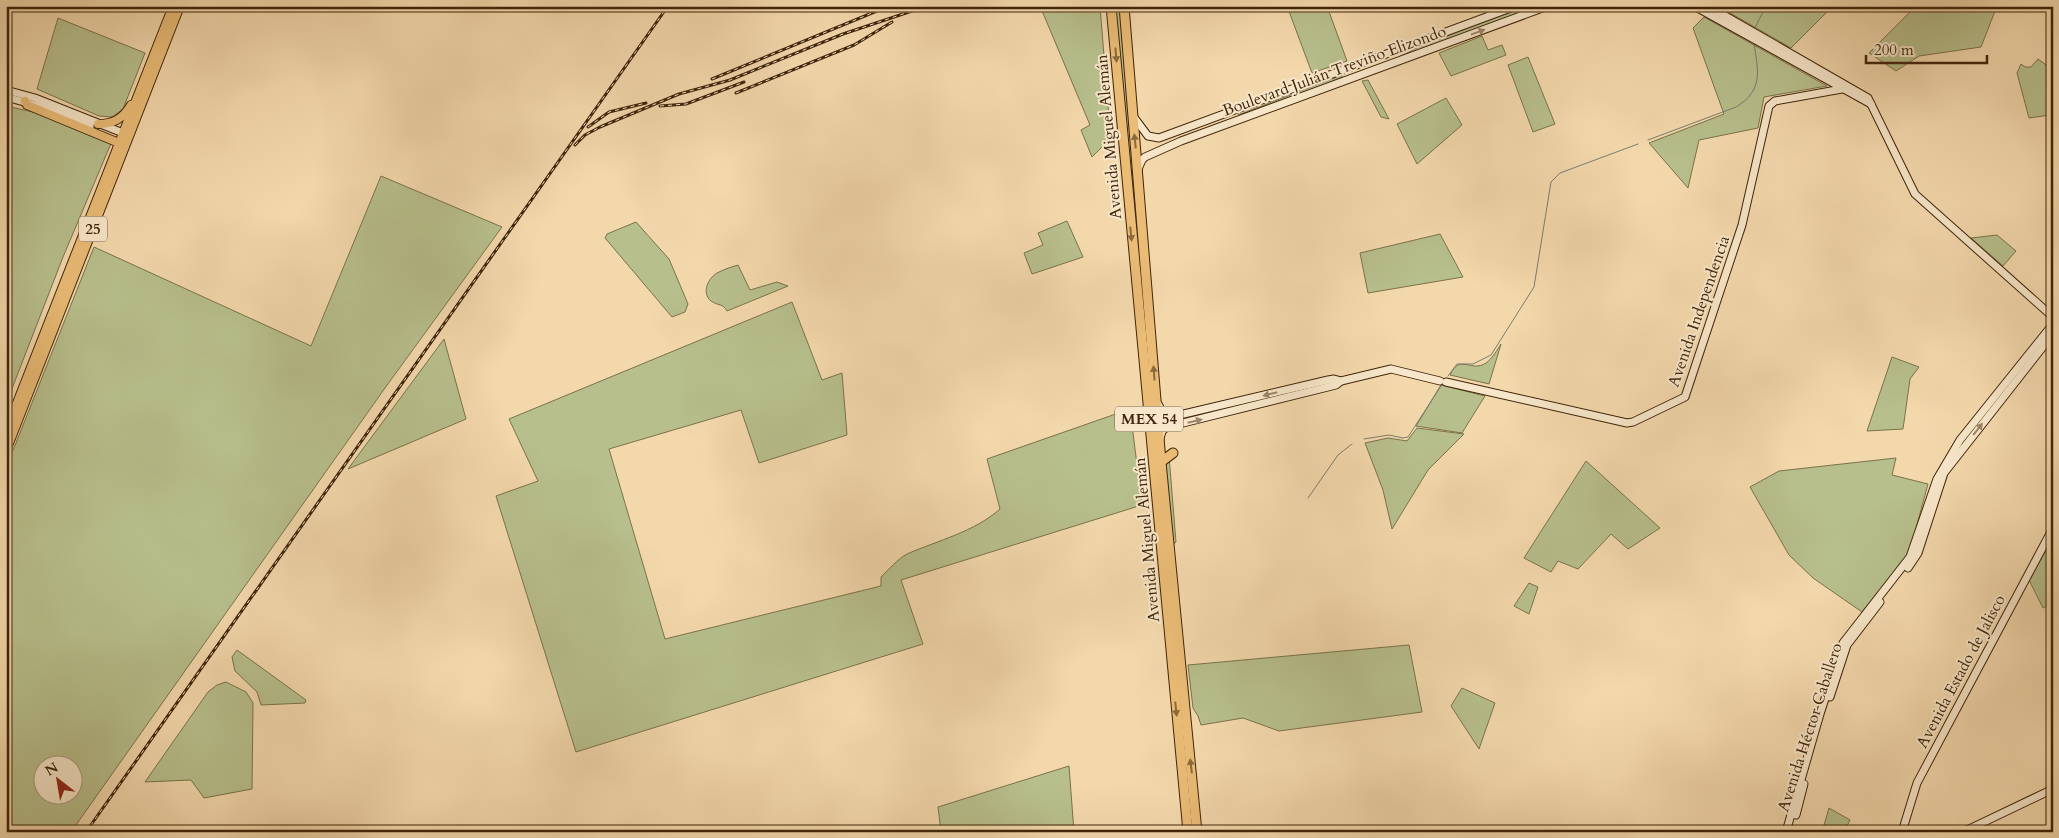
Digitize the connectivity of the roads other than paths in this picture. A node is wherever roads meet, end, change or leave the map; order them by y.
1 (173, 6) edge
2 (180, 6) edge
3 (1111, 6) edge
4 (1124, 6) edge
5 (1516, 6) edge
6 (1548, 6) edge
7 (1694, 6) edge
8 (1708, 6) edge
9 (1753, 35) junction
10 (1383, 54) junction
11 (1324, 88) junction
12 (1842, 89) junction
13 (6, 90) edge
14 (140, 91) junction
15 (1283, 91) junction
16 (6, 97) edge
17 (25, 101) joint
18 (1871, 104) junction
19 (1133, 116) junction
20 (98, 124) junction
21 (110, 134) junction
22 (121, 138) junction
23 (1181, 141) junction
24 (1138, 170) junction
25 (2053, 317) edge
26 (2053, 324) edge
27 (2053, 334) edge
28 (1341, 381) junction
29 (1156, 399) junction
30 (6, 431) edge
31 (1159, 445) junction
32 (6, 451) edge
33 (1173, 453) dead end
34 (1161, 462) junction
35 (2053, 528) edge
36 (1846, 644) junction
37 (2053, 790) edge
38 (1194, 791) junction
39 (1187, 818) junction
40 (1183, 832) edge
41 (1188, 832) edge
42 (1197, 832) edge
43 (1203, 832) edge
44 (1786, 832) edge
45 (1790, 832) edge
46 (1902, 832) edge
47 (1963, 832) edge

1 - 14 main road, 25
2 - 32 main road, 25
3 -> 39 highway, Avenida Miguel Alemán / MEX 54
4 - 19 highway, Avenida Miguel Alemán / MEX 54
5 - 10 main road, Boulevard Julián Treviño Elizondo
11 -> 6 main road, Boulevard Julián Treviño Elizondo
7 - 9 main road
8 - 9 main road
9 - 12 main road
9 - 18 main road
10 - 11 main road
10 - 15 main road, Boulevard Julián Treviño Elizondo
11 - 23 main road, Boulevard Julián Treviño Elizondo
12 - 18 main road
12 - 28 main road, Avenida Independencia
13 - 20 main road
14 - 20 main road
14 - 22 main road, 25
15 - 19 main road, Boulevard Julián Treviño Elizondo
15 - 23 main road
16 - 17 main road
17 - 21 main road
18 - 25 main road
24 -> 19 highway, Avenida Miguel Alemán / MEX 54
20 - 21 main road
21 - 22 main road
22 - 30 main road, 25
23 - 24 main road, Boulevard Julián Treviño Elizondo
29 -> 24 highway, Avenida Miguel Alemán / MEX 54
26 - 36 main road, Avenida Héctor Caballero
36 -> 27 main road, Avenida Héctor Caballero
28 -> 29 main road, Avenida Independencia
31 -> 28 main road, Avenida Independencia
29 - 31 highway, Avenida Miguel Alemán / MEX 54
31 - 34 highway, Avenida Miguel Alemán / MEX 54
33 - 34 highway
38 -> 34 highway, Avenida Miguel Alemán / MEX 54
35 - 46 main road, Avenida Estado de Jalisco
36 - 44 main road, Avenida Héctor Caballero
36 - 45 main road, Avenida Héctor Caballero
37 - 47 main road
38 - 42 highway, Avenida Miguel Alemán / MEX 54
38 - 43 highway
39 - 40 highway
39 - 41 highway, Avenida Miguel Alemán / MEX 54

